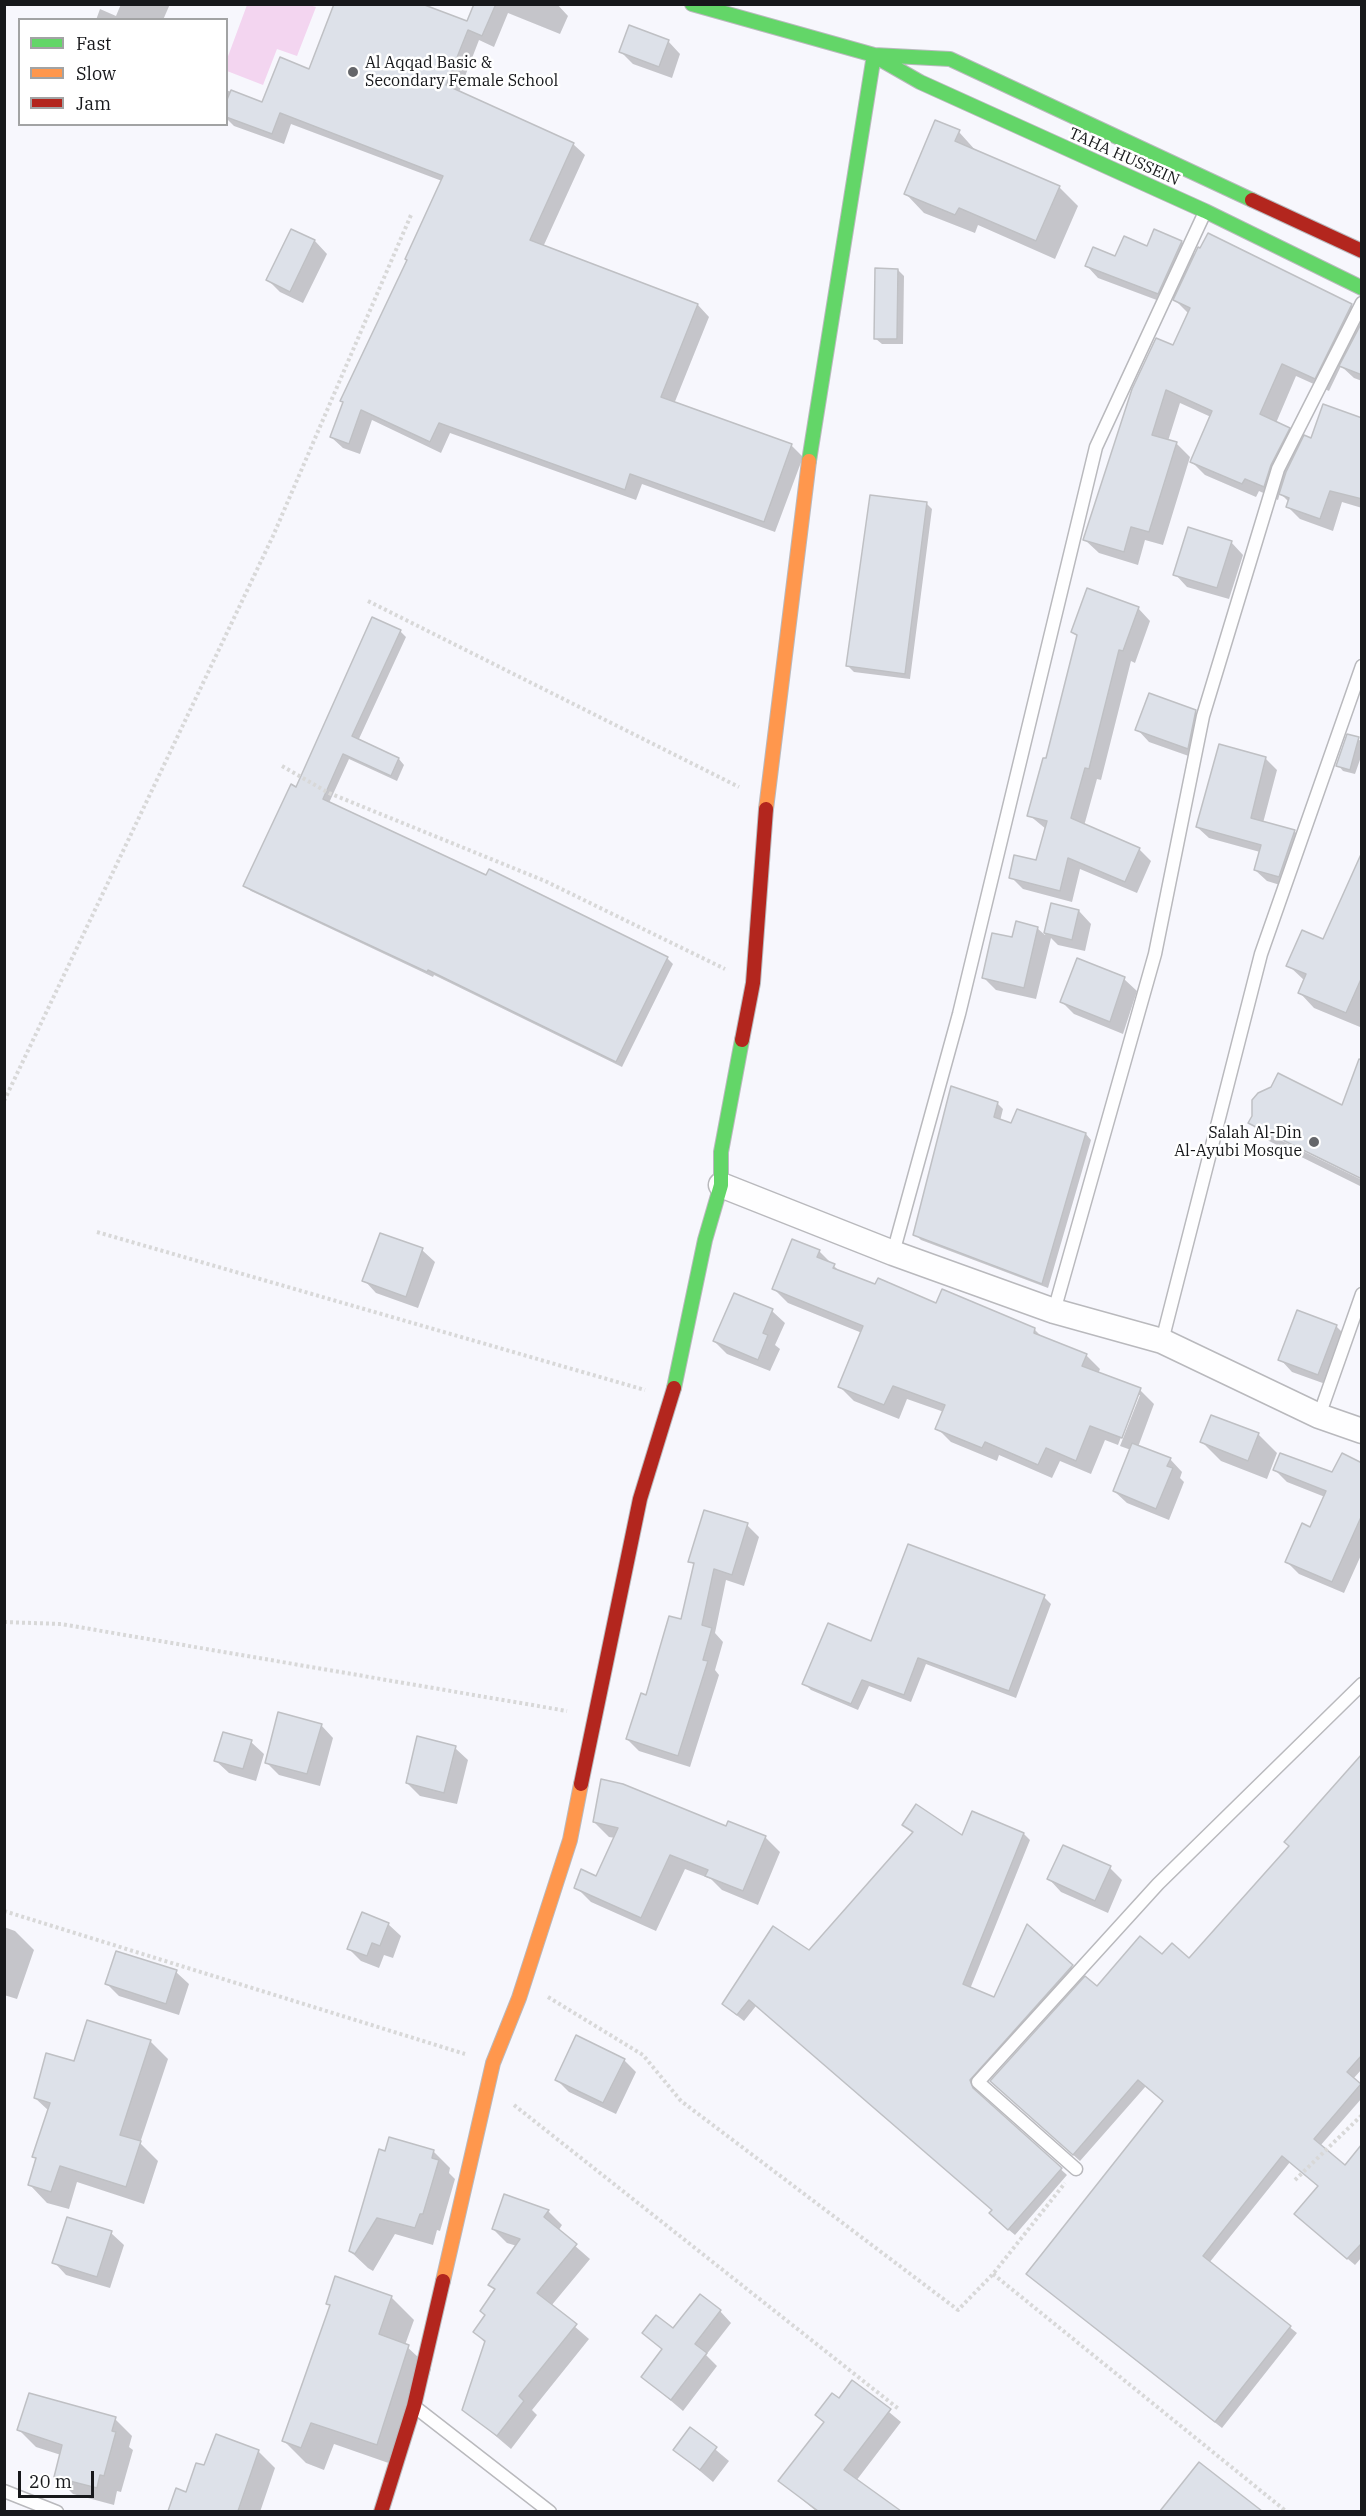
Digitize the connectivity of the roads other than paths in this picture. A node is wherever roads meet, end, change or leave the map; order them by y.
1 (692, 4) edge
2 (874, 55) junction
3 (1205, 211) junction
4 (1362, 251) edge
5 (1362, 288) edge
6 (1362, 303) edge
7 (1362, 666) edge
8 (721, 1185) junction
9 (893, 1252) junction
10 (1362, 1294) edge
11 (1054, 1311) junction
12 (1162, 1341) junction
13 (1319, 1416) junction
14 (1362, 1431) edge
15 (1362, 1684) edge
16 (1076, 2169) road end
17 (414, 2406) junction
18 (4, 2491) edge
19 (57, 2511) edge
20 (381, 2511) edge
21 (550, 2511) edge

1 - 2 street, TAHA HUSSEIN
2 - 3 street, TAHA HUSSEIN
2 - 4 street, TAHA HUSSEIN
2 - 8 street
3 - 5 street, TAHA HUSSEIN
3 - 9 lane
6 - 11 lane
7 - 12 lane
8 - 9 street
8 - 17 street
9 - 11 street
10 - 13 lane
11 - 12 street
12 - 13 street
13 - 14 street
15 - 16 lane
17 - 20 street
17 - 21 lane
18 - 19 lane

